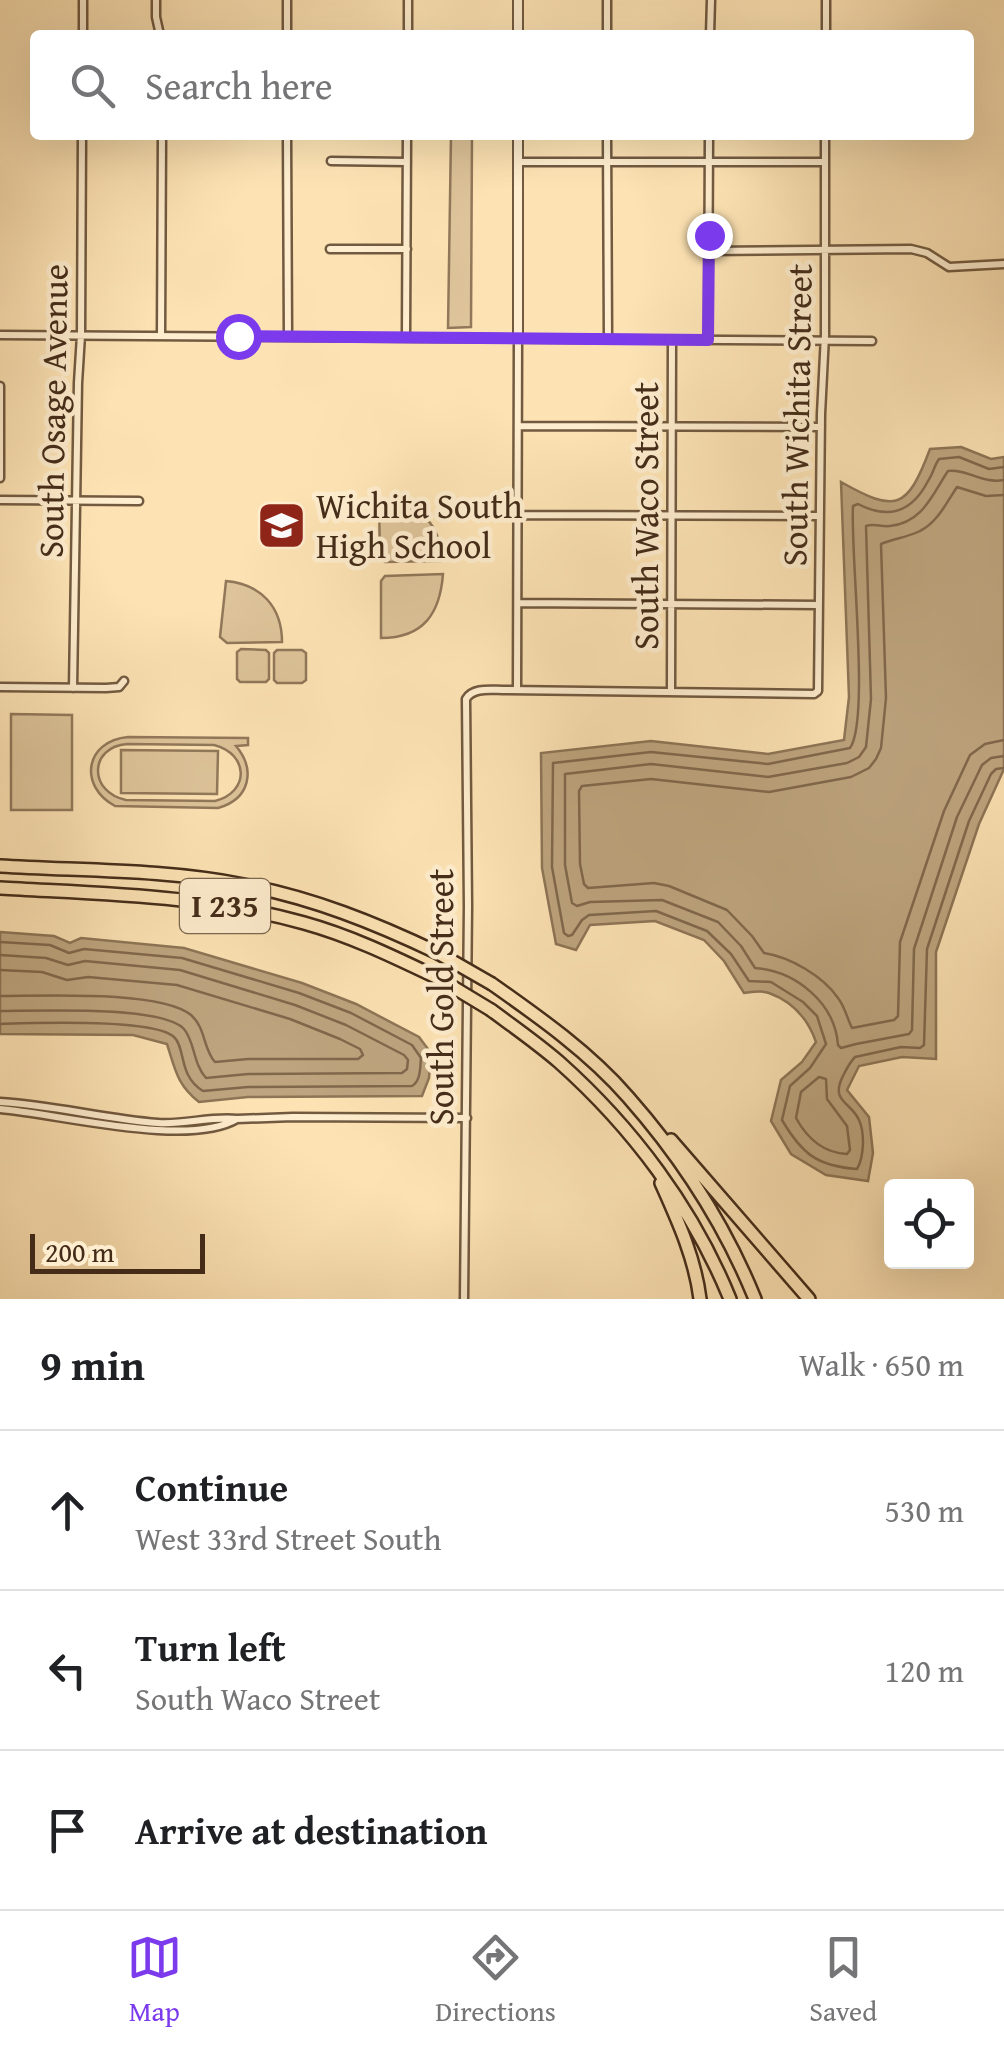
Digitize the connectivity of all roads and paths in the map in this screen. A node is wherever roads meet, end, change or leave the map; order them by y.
1 (83, 0) edge
2 (156, 0) edge
3 (287, 0) edge
4 (408, 0) edge
5 (518, 0) edge
6 (607, 0) edge
7 (710, 0) edge
8 (826, 0) edge
9 (83, 30) edge
10 (159, 30) edge
11 (287, 30) edge
12 (408, 30) edge
13 (518, 30) edge
14 (607, 30) edge
15 (710, 30) edge
16 (826, 30) edge
17 (82, 140) edge
18 (162, 140) edge
19 (287, 140) edge
20 (407, 140) edge
21 (518, 140) edge
22 (607, 140) edge
23 (710, 140) edge
24 (826, 140) edge
25 (331, 161) dead end
26 (406, 162) junction
27 (518, 162) junction
28 (709, 162) junction
29 (825, 162) junction
30 (607, 163) junction
31 (330, 248) dead end
32 (406, 249) junction
33 (708, 250) junction
34 (826, 250) junction
35 (1004, 264) edge
36 (0, 335) edge
37 (81, 335) junction
38 (161, 336) junction
39 (288, 336) junction
40 (406, 338) junction
41 (518, 338) junction
42 (608, 339) junction
43 (672, 340) junction
44 (708, 340) junction
45 (824, 341) junction
46 (872, 342) dead end
47 (0, 386) edge
48 (518, 426) junction
49 (672, 427) junction
50 (821, 428) junction
51 (0, 478) edge
52 (0, 500) edge
53 (139, 501) dead end
54 (77, 502) junction
55 (518, 515) junction
56 (671, 516) junction
57 (820, 516) junction
58 (518, 604) junction
59 (671, 604) junction
60 (819, 605) junction
61 (124, 681) dead end
62 (0, 688) edge
63 (73, 688) junction
64 (516, 690) junction
65 (671, 692) junction
66 (0, 864) edge
67 (0, 888) edge
68 (49, 891) junction
69 (0, 896) edge
70 (0, 1102) edge
71 (0, 1109) edge
72 (639, 1110) junction
73 (467, 1118) junction
74 (237, 1119) junction
75 (644, 1154) junction
76 (464, 1299) edge
77 (700, 1299) edge
78 (730, 1299) edge
79 (755, 1299) edge
80 (808, 1299) edge

1 - 9 street
2 - 10 street
3 - 11 street
4 - 12 street
5 - 13 street
6 - 14 street
7 - 15 street
8 - 16 street
17 - 37 street, South Osage Avenue
18 - 38 street
19 - 39 street
20 - 26 street
21 - 27 street
22 - 30 street
23 - 28 street
24 - 29 street, South Wichita Street
25 - 26 street
26 - 32 street
27 - 30 street
27 - 41 street
28 - 29 street
28 - 30 street
28 - 33 street
29 - 34 street, South Wichita Street
30 - 42 street
31 - 32 street
32 - 40 street
33 - 34 street
33 - 44 street
34 - 35 street
34 - 45 street, South Wichita Street
36 - 37 street
37 - 38 street
37 - 54 street, South Osage Avenue
38 - 39 street
39 - 40 street
40 - 41 street
41 - 42 street
41 - 48 street
42 - 43 street
43 - 44 street
43 - 49 street, South Waco Street
44 - 45 street
45 - 46 street
45 - 50 street, South Wichita Street
47 - 51 street
48 - 49 street
48 - 55 street
49 - 50 street
49 - 56 street, South Waco Street
50 - 57 street, South Wichita Street
52 - 54 street
53 - 54 street
54 - 63 street, South Osage Avenue
55 - 56 street
55 - 58 street
56 - 57 street
56 - 59 street, South Waco Street
57 - 60 street, South Wichita Street
58 - 59 street
58 - 64 street
59 - 60 street
59 - 65 street, South Waco Street
60 - 65 street, South Wichita Street
61 - 63 street
62 - 63 street
64 - 65 street
64 - 73 street, South Gold Street
66 - 72 highway, I 235, bridge
67 - 68 highway, I 235
68 - 69 highway
68 - 75 highway, I 235, bridge
70 - 74 street
71 - 74 street
72 - 79 highway, I 235
72 - 80 highway
73 - 74 street
73 - 76 street, South Gold Street
75 - 77 highway
75 - 78 highway, I 235

